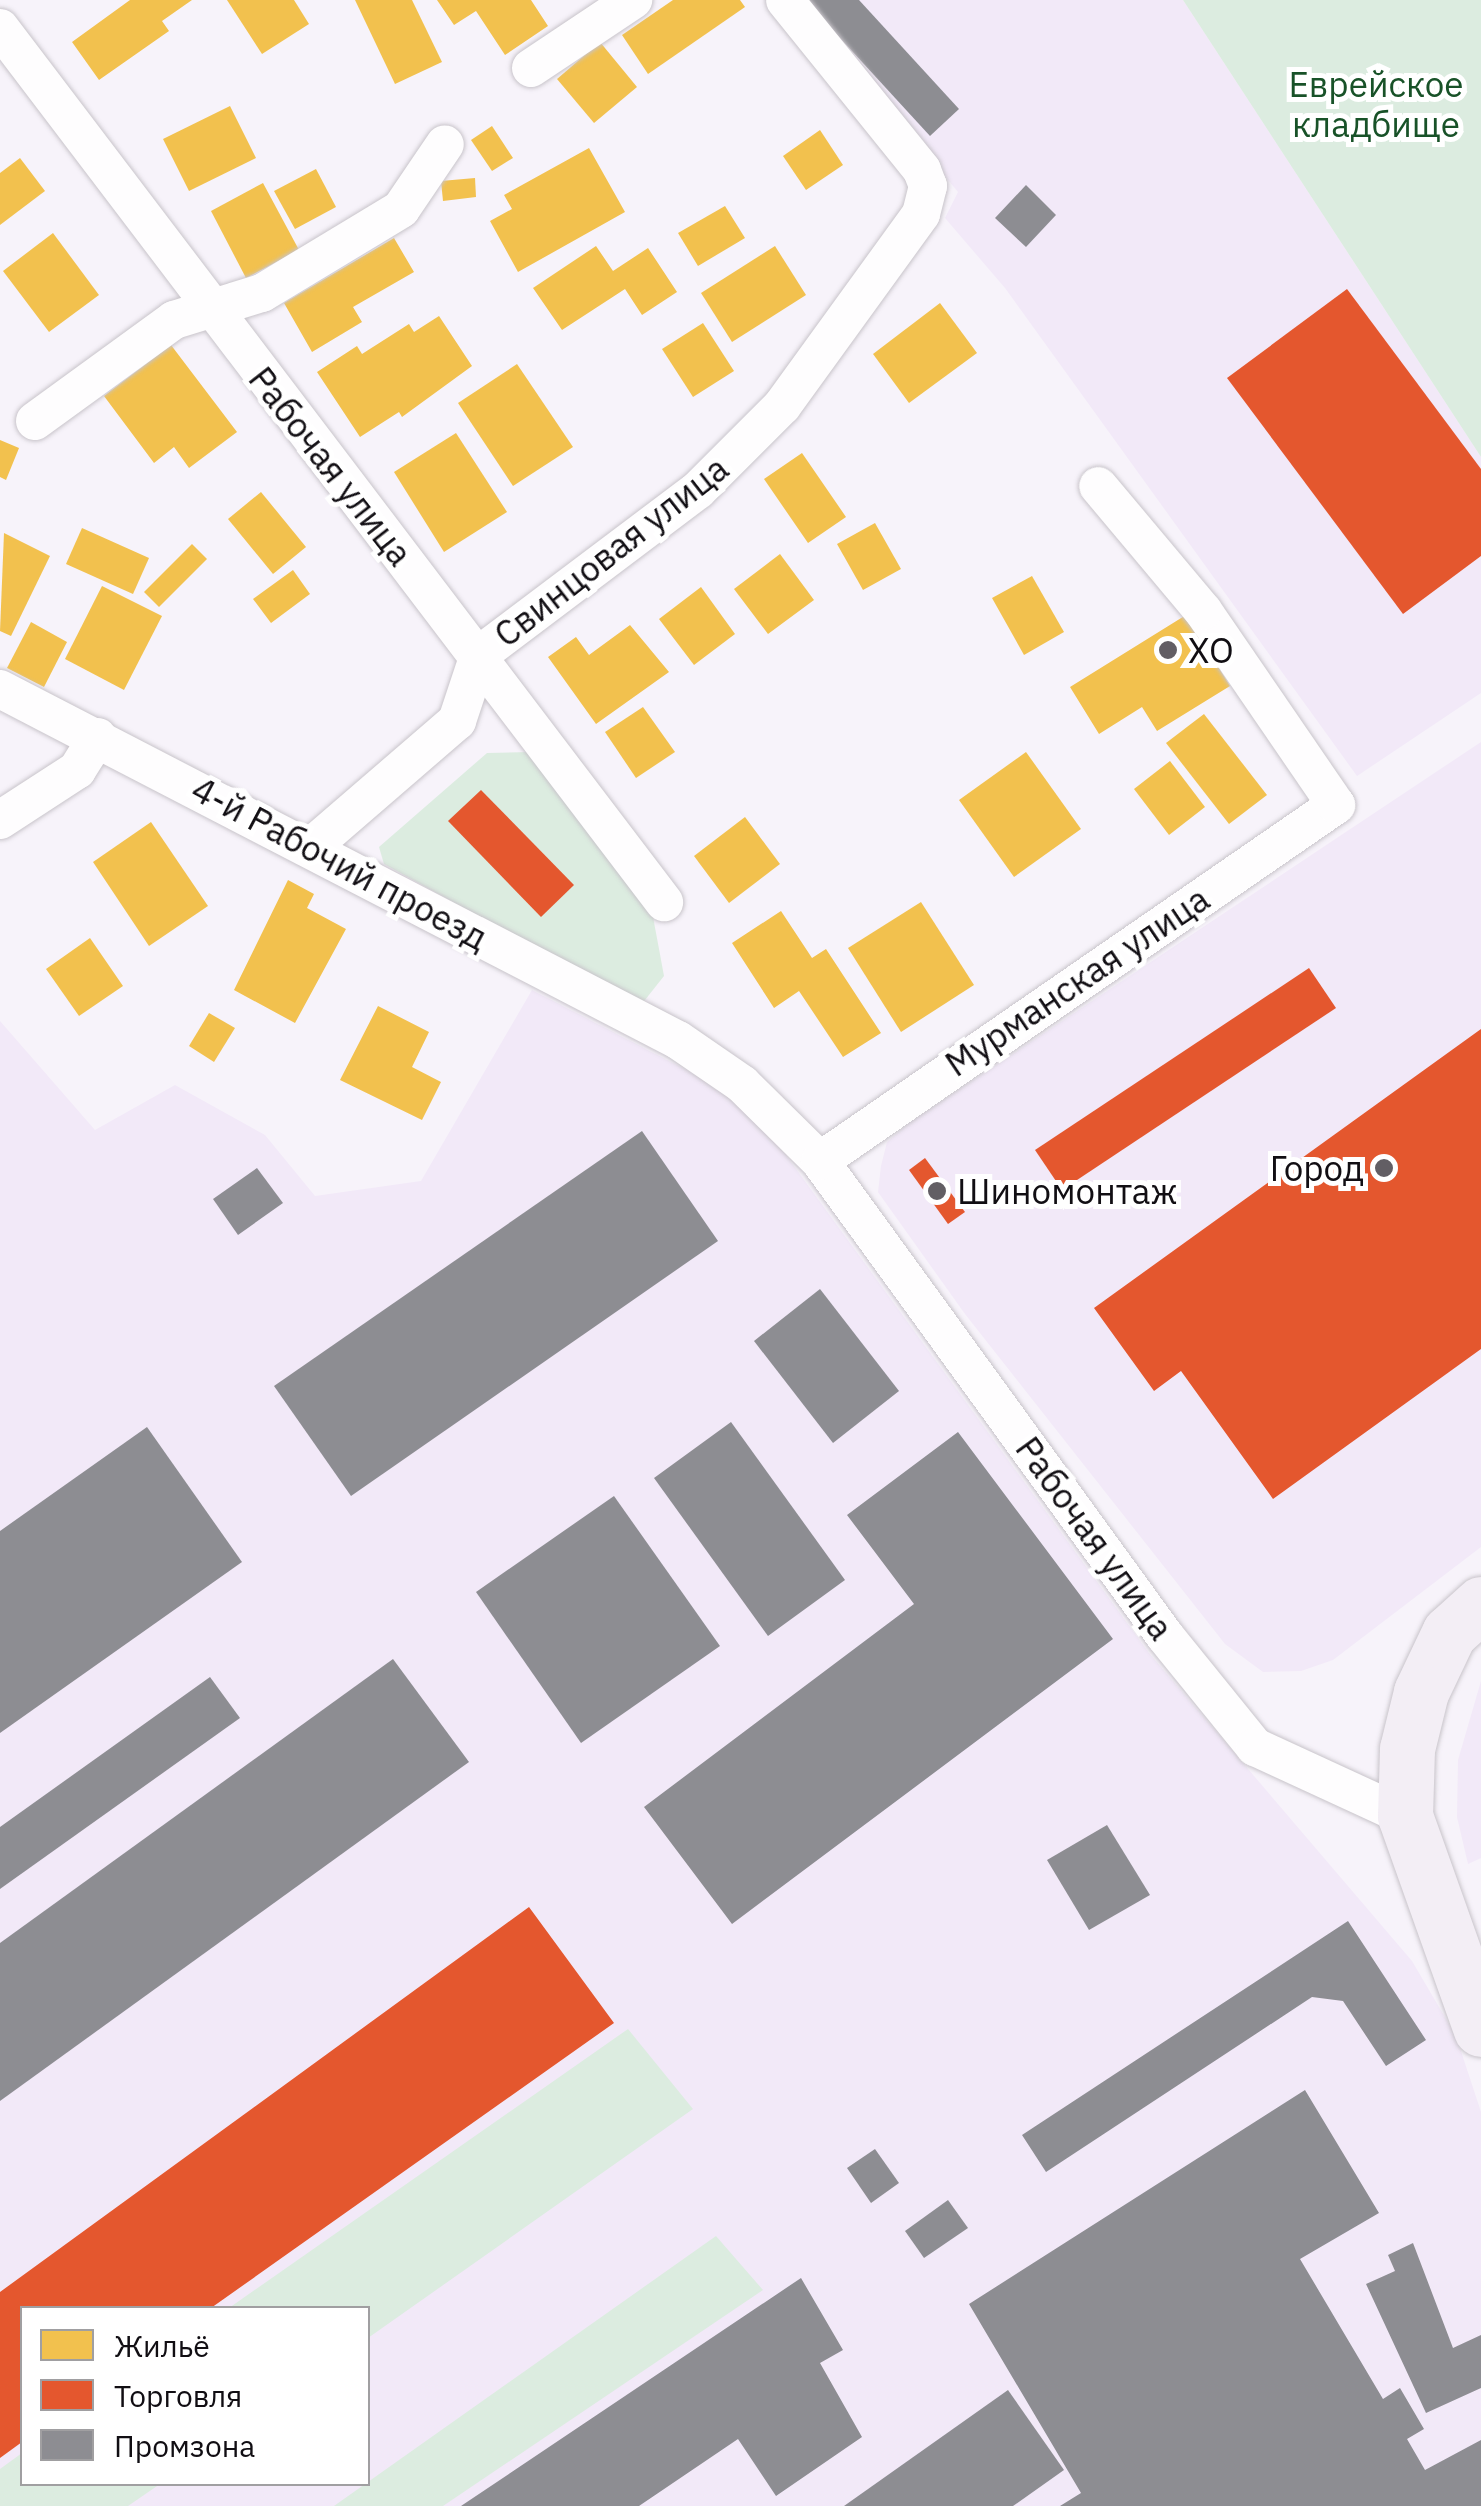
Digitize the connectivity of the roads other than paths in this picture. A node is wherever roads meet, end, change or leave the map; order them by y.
1 (633, 0) edge
2 (784, 0) edge
3 (0, 28) edge
4 (531, 68) dead end
5 (445, 144) dead end
6 (208, 309) junction
7 (35, 421) dead end
8 (1098, 486) dead end
9 (479, 655) junction
10 (0, 689) edge
11 (98, 737) junction
12 (0, 820) edge
13 (312, 848) junction
14 (664, 902) dead end
15 (678, 1040) joint
16 (820, 1161) junction
17 (1481, 1604) edge
18 (1406, 1816) junction
19 (1481, 2029) edge

1 - 4 street
2 - 9 street, Свинцовая улица
3 - 6 street, Рабочая улица
5 - 6 street
6 - 7 street
6 - 9 street, Рабочая улица
8 - 16 street, Мурманская улица
9 - 13 street, Свинцовая улица
9 - 14 street, Рабочая улица
10 - 11 street, 4-й Рабочий проезд
11 - 12 street
11 - 13 street, 4-й Рабочий проезд
13 - 15 street, 4-й Рабочий проезд
15 - 16 street, Рабочая улица
16 - 18 street, Рабочая улица
17 - 18 main road
18 - 19 main road

